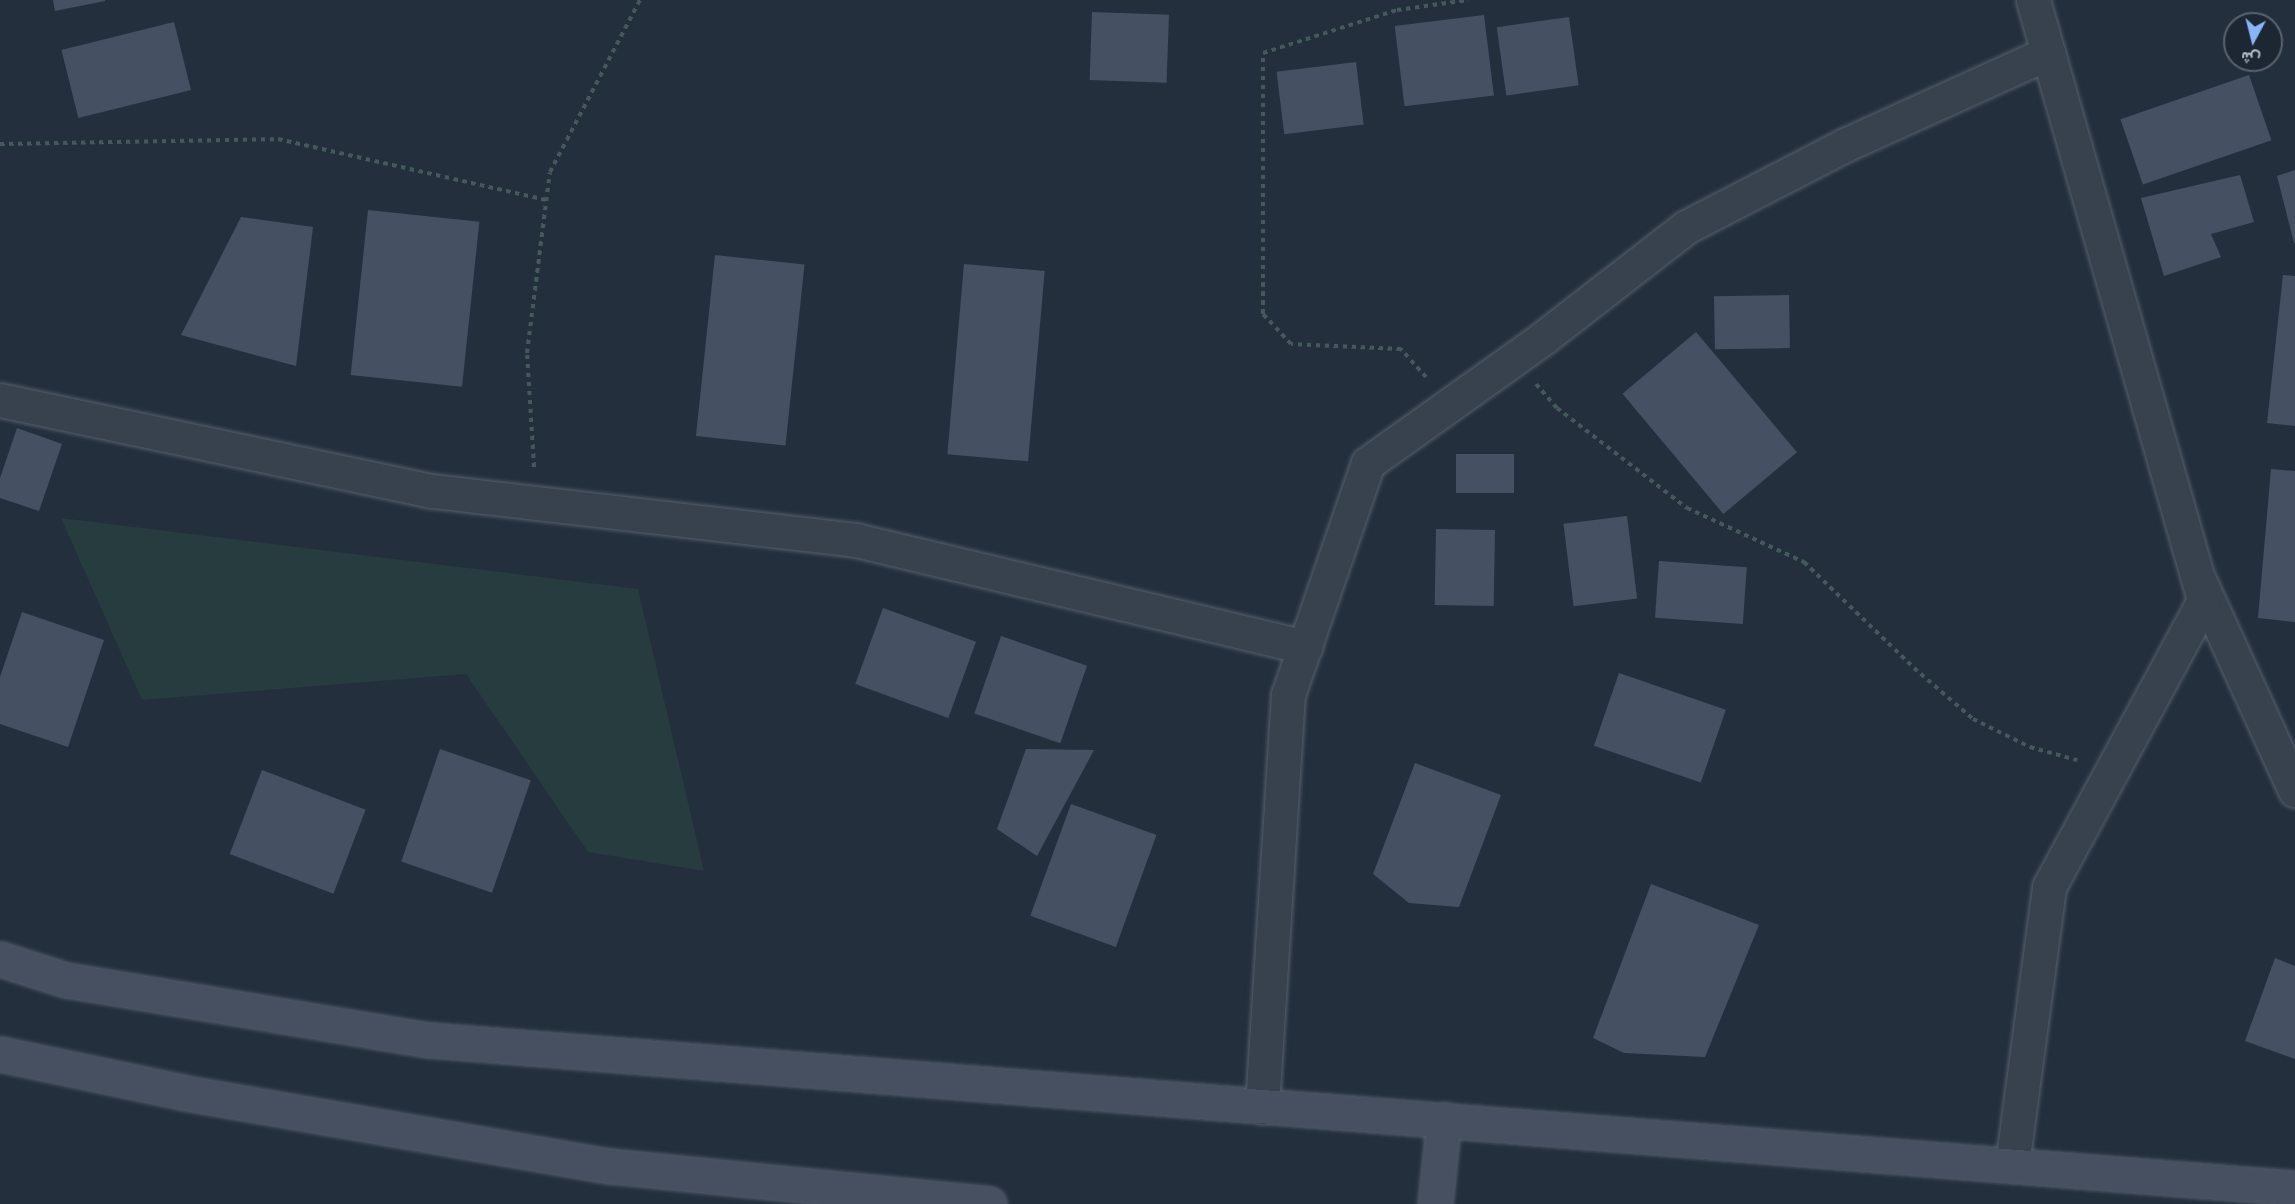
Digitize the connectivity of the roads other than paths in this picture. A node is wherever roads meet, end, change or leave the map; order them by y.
1 (2033, 0) edge
2 (2048, 53) junction
3 (0, 400) edge
4 (2198, 577) junction
5 (1305, 647) junction
6 (2295, 790) edge
7 (0, 958) edge
8 (0, 1054) edge
9 (1262, 1107) junction
10 (1444, 1119) junction
11 (2013, 1166) junction
12 (2295, 1188) edge
13 (989, 1204) edge
14 (1435, 1204) edge

1 - 2 street
2 - 4 street
2 - 5 street
3 - 5 street
4 - 6 street
4 - 11 street
5 - 9 street
7 - 9 main road
8 - 13 main road
9 - 10 main road
10 - 11 main road
10 - 14 main road
11 - 12 main road

